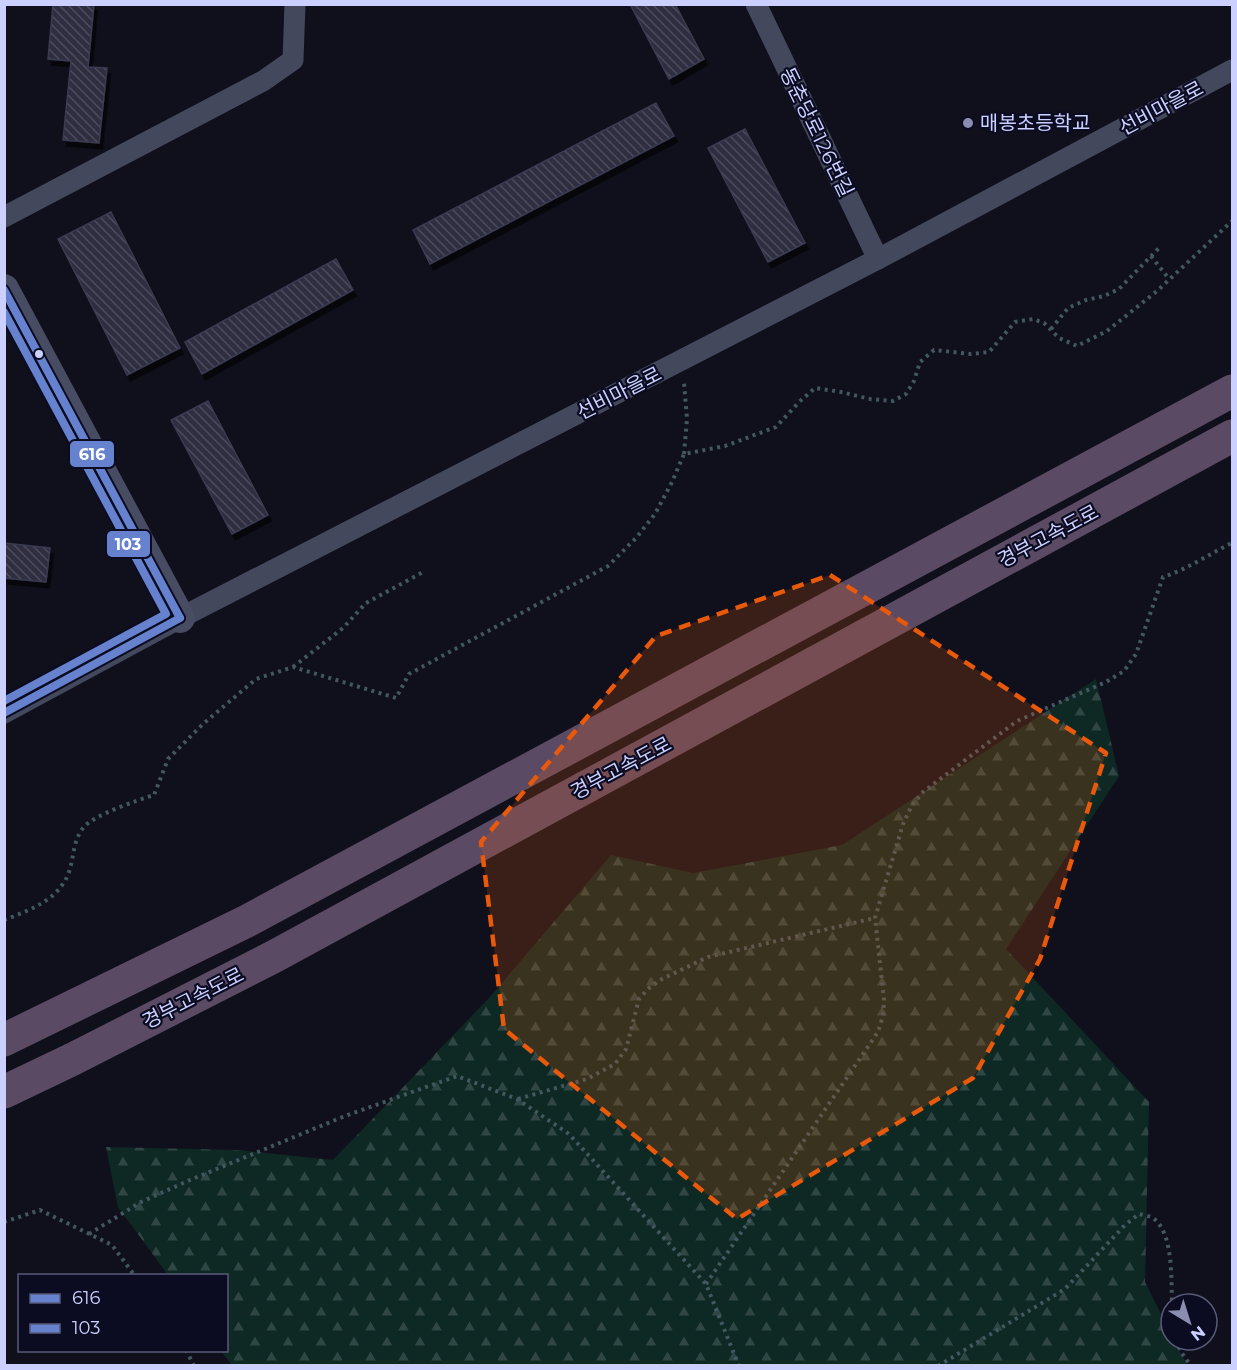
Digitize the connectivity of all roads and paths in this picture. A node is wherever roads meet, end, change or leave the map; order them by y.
1 (295, 4) edge
2 (756, 4) edge
3 (1233, 70) edge
4 (4, 217) edge
5 (1233, 221) edge
6 (1159, 248) dead end
7 (1151, 256) junction
8 (878, 259) junction
9 (1169, 279) junction
10 (4, 289) edge
11 (1051, 329) junction
12 (684, 380) dead end
13 (1233, 391) edge
14 (1233, 436) edge
15 (684, 454) junction
16 (1233, 543) edge
17 (425, 571) dead end
18 (180, 618) junction
19 (293, 667) junction
20 (4, 713) edge
21 (875, 918) junction
22 (4, 920) edge
23 (4, 1040) edge
24 (4, 1092) edge
25 (517, 1099) junction
26 (4, 1222) edge
27 (89, 1234) junction
28 (134, 1274) edge
29 (706, 1284) junction
30 (1172, 1292) edge
31 (1181, 1352) edge
32 (739, 1365) edge
33 (938, 1365) edge
34 (1191, 1365) edge

1 - 4 street
2 - 8 street, 동춘당로126번길
3 - 8 street, 선비마을로
5 - 9 path
6 - 7 path
7 - 9 path
7 - 11 path
8 - 18 street, 선비마을로
9 - 11 path
10 - 18 main road
11 - 15 path
12 - 15 path
13 - 23 highway, 경부고속도로
14 - 24 highway, 경부고속도로
15 - 19 path
16 - 21 path
17 - 19 path
18 - 20 street, 선비마을로
19 - 22 path
21 - 25 path
21 - 29 path
25 - 27 path
25 - 29 path
26 - 27 path
27 - 28 path
29 - 32 path
30 - 33 path
31 - 34 path

